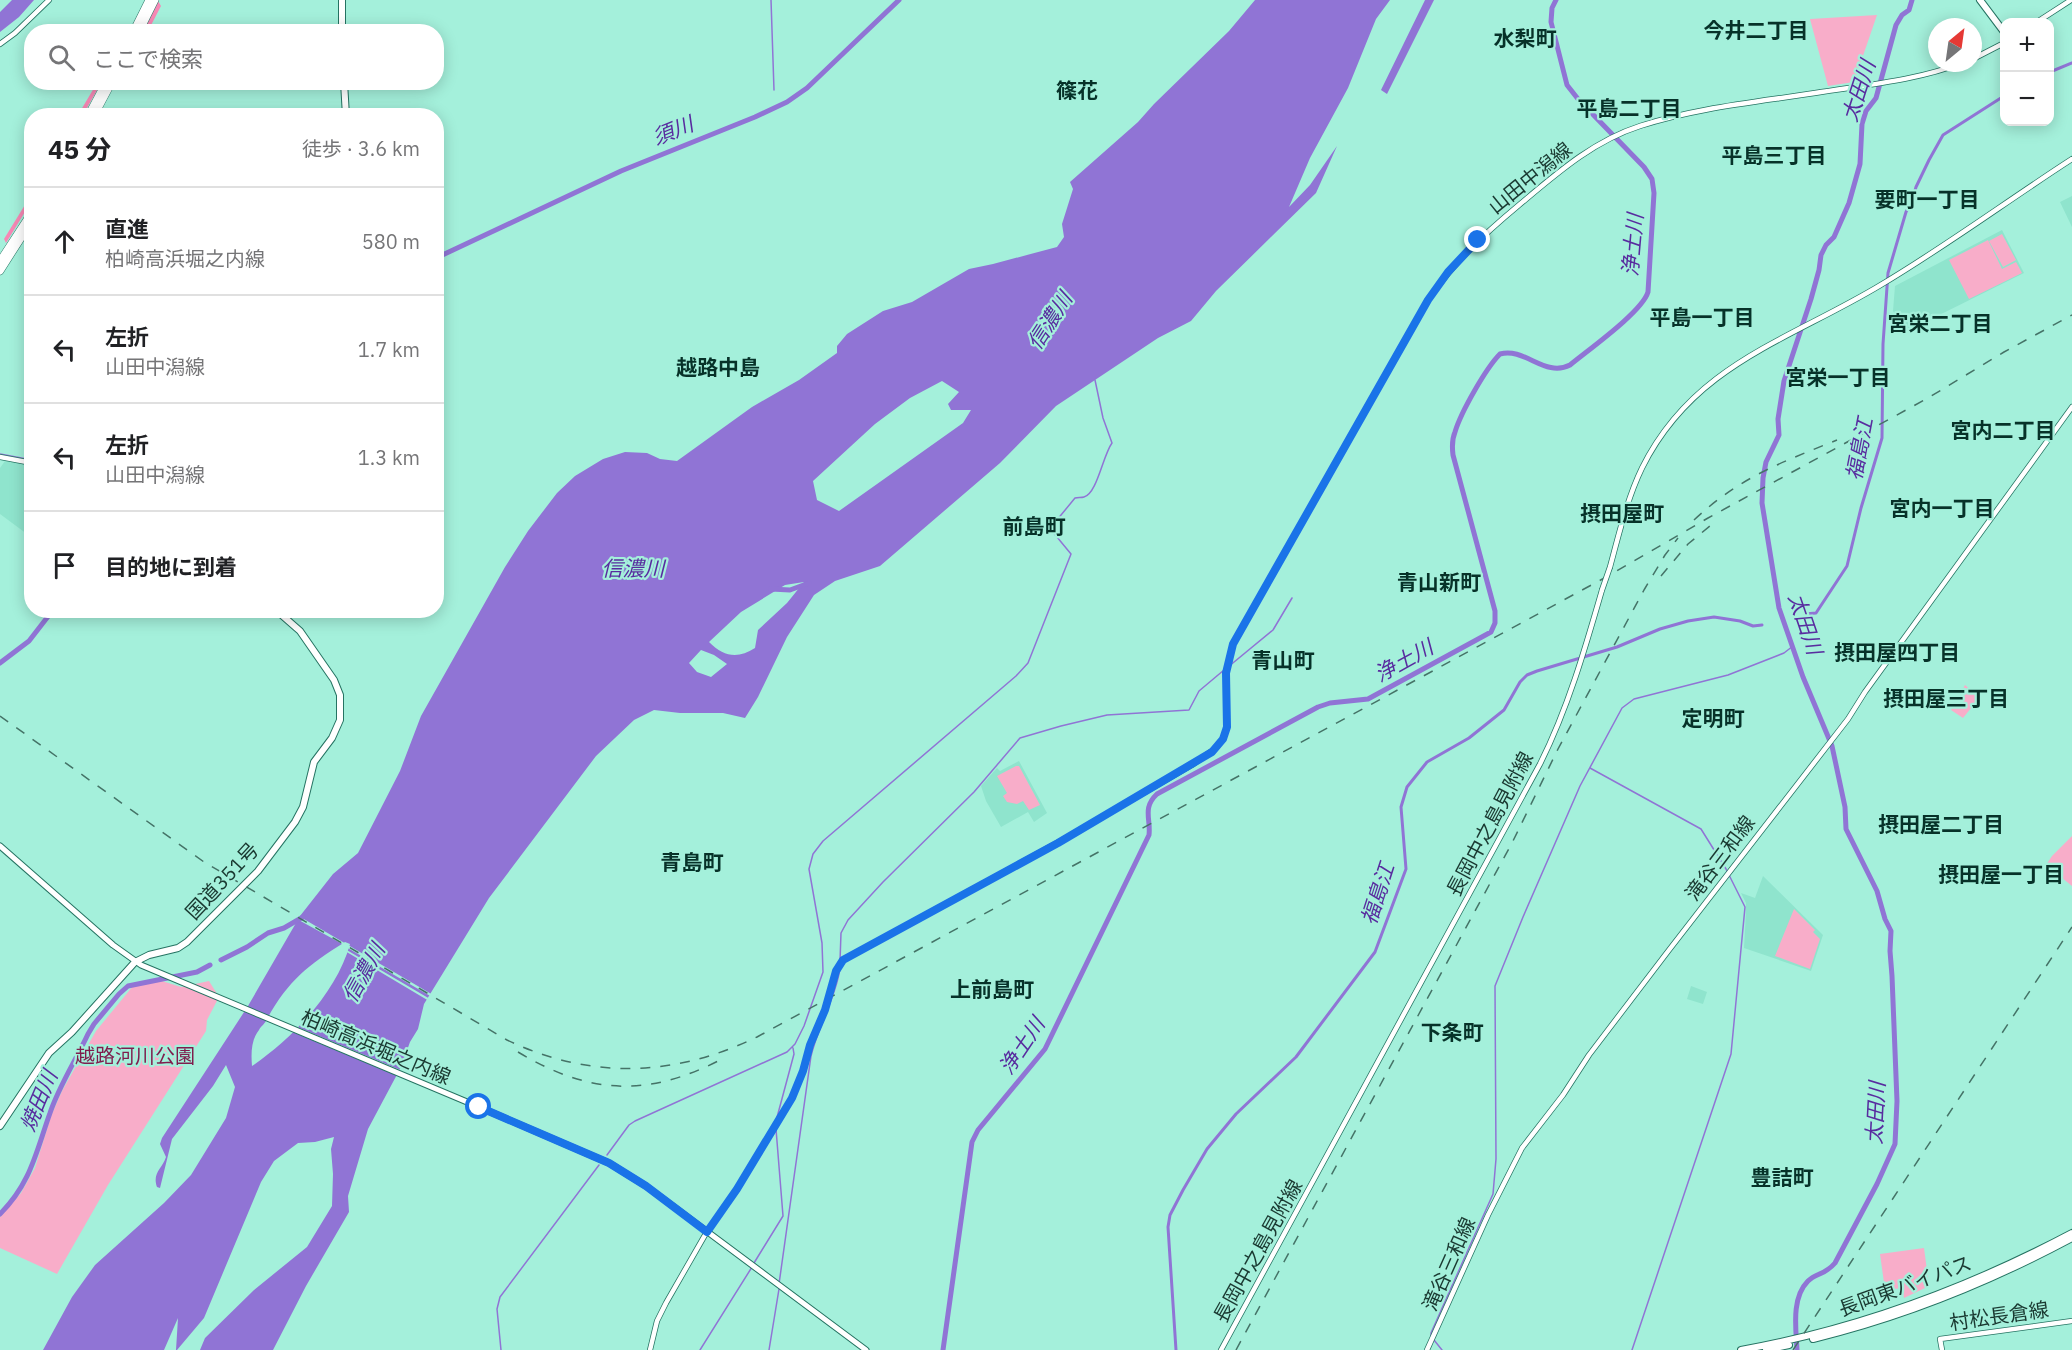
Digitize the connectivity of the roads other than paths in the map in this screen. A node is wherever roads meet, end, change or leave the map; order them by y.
1 (49, 0) edge
2 (149, 0) edge
3 (155, 0) edge
4 (342, 0) edge
5 (1980, 0) edge
6 (2071, 0) edge
7 (2043, 18) edge
8 (24, 24) edge
9 (24, 24) edge
10 (137, 24) edge
11 (143, 24) edge
12 (342, 24) edge
13 (2000, 27) edge
14 (0, 44) edge
15 (2000, 45) edge
16 (1982, 54) edge
17 (1928, 72) edge
18 (102, 90) edge
19 (108, 90) edge
20 (344, 90) edge
21 (92, 108) edge
22 (98, 108) edge
23 (346, 108) edge
24 (2072, 159) edge
25 (24, 224) edge
26 (24, 234) edge
27 (0, 261) edge
28 (0, 271) edge
29 (2072, 407) edge
30 (0, 457) edge
31 (24, 462) edge
32 (285, 618) edge
33 (0, 846) edge
34 (135, 962) junction
35 (0, 1126) edge
36 (707, 1232) junction
37 (2072, 1233) edge
38 (2072, 1238) edge
39 (2072, 1321) edge
40 (1818, 1335) junction
41 (1770, 1348) edge
42 (650, 1350) edge
43 (866, 1350) edge
44 (1221, 1350) edge
45 (1427, 1350) edge
46 (1741, 1350) edge
47 (1942, 1350) edge

1 - 8 main road
2 - 10 highway
3 - 11 highway
4 - 12 highway
5 - 13 highway
6 - 7 main road
9 - 14 main road
15 - 16 main road
17 - 36 main road, 山田中潟線
18 - 21 highway
19 - 22 highway
20 - 23 highway
24 - 44 main road, 長岡中之島見附線, bridge
25 - 27 highway
26 - 28 highway
29 - 45 main road, 滝谷三和線
30 - 31 main road
32 - 34 highway, 国道351号
33 - 34 main road, 柏崎高浜堀之内線
34 - 35 highway, 国道351号
34 - 36 main road, 柏崎高浜堀之内線
36 - 42 main road, 山田中潟線
36 - 43 main road, 柏崎高浜堀之内線
37 - 40 highway, 長岡東バイパス
38 - 40 highway, 長岡東バイパス
39 - 47 main road, 村松長倉線
40 - 41 highway, 長岡東バイパス
41 - 46 highway, 長岡東バイパス

